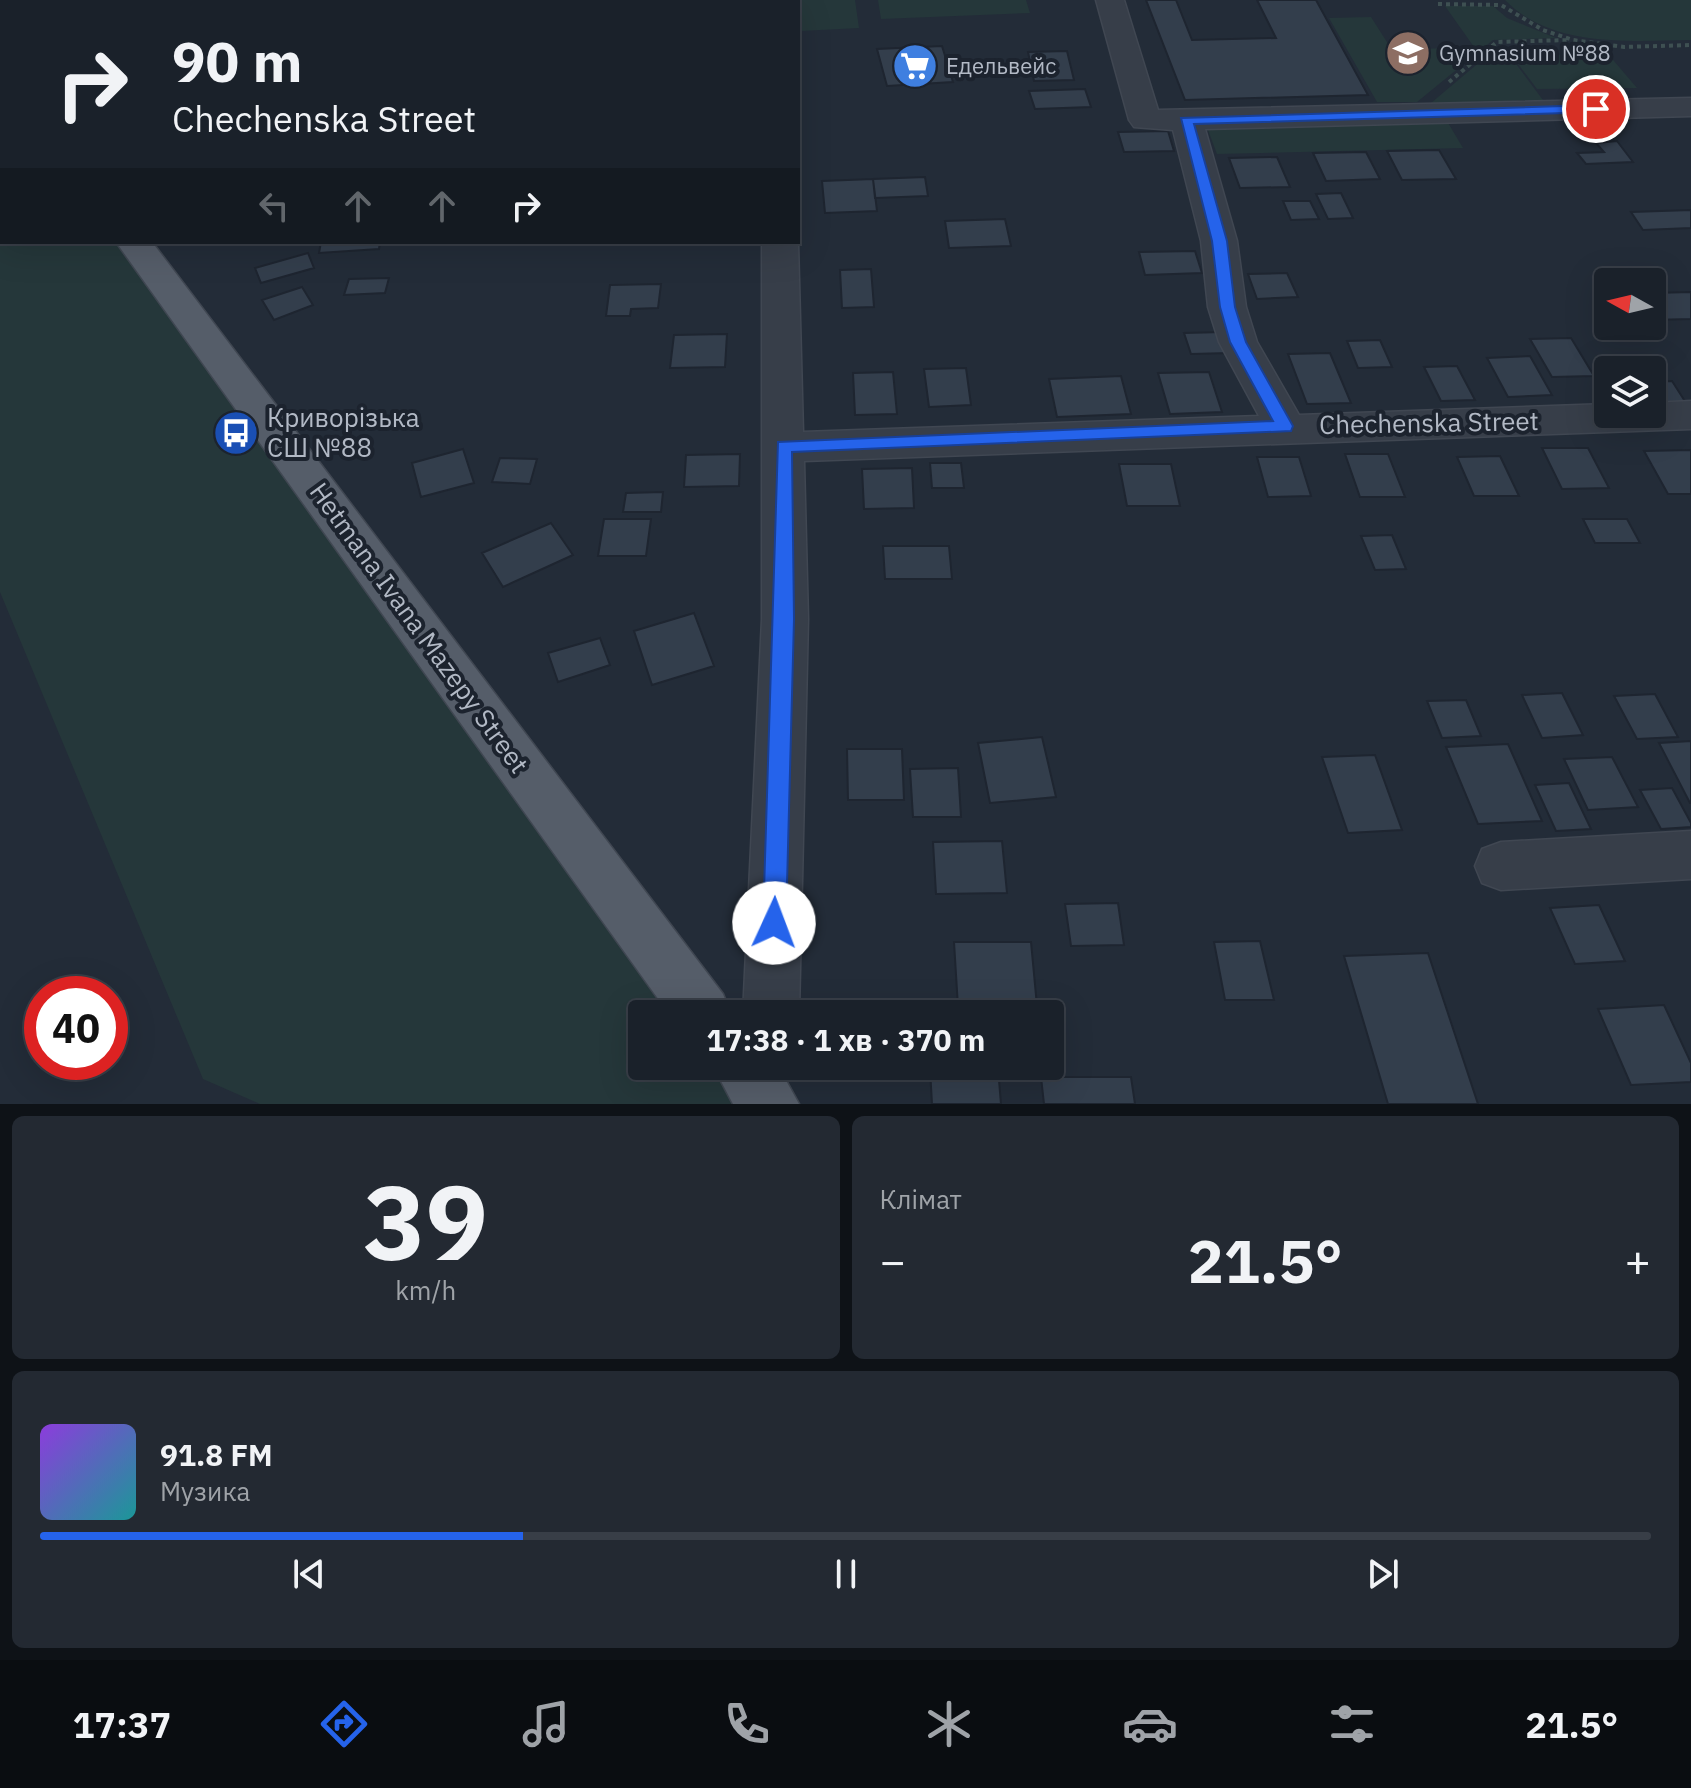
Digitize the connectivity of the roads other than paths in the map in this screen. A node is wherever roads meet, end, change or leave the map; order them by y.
1 (1110, 0) edge
2 (1691, 107) edge
3 (1186, 120) junction
4 (135, 244) edge
5 (780, 244) edge
6 (1691, 415) edge
7 (1285, 426) junction
8 (784, 447) junction
9 (1691, 855) edge
10 (1501, 866) dead end
11 (693, 1000) edge
12 (771, 1000) edge

1 - 3 street
2 - 3 street
3 - 7 street
4 - 11 main road, Hetmana Ivana Mazepy Street
5 - 8 street
6 - 7 street, Chechenska Street
7 - 8 street, Chechenska Street
8 - 12 street
9 - 10 street

